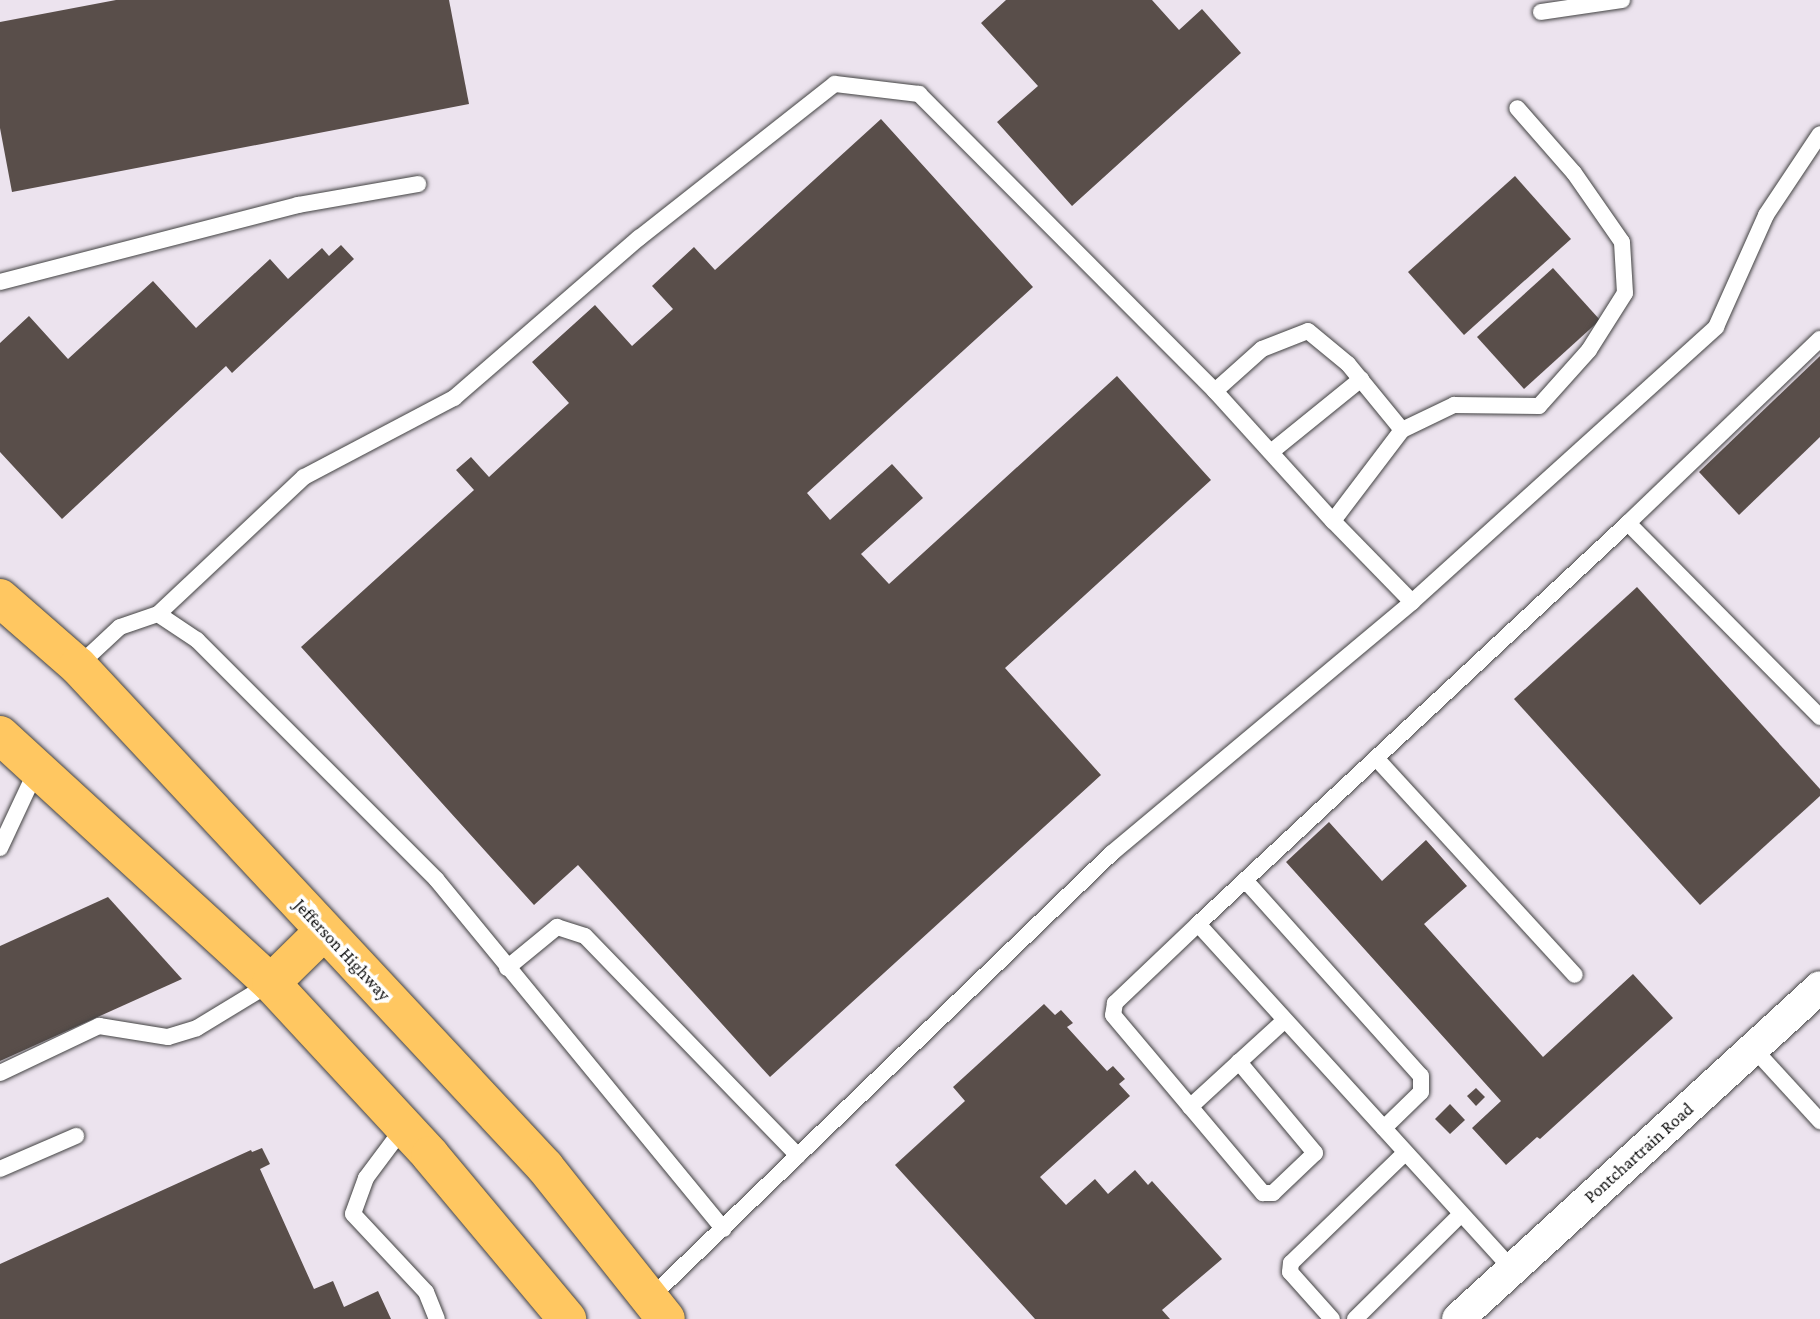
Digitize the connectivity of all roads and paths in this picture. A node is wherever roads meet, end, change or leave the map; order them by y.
1 (1622, 0) edge
2 (1541, 12) dead end
3 (1517, 108) dead end
4 (1820, 134) edge
5 (418, 184) dead end
6 (0, 282) edge
7 (1820, 339) edge
8 (1361, 379) junction
9 (1215, 391) junction
10 (1402, 430) junction
11 (1271, 452) junction
12 (1333, 521) junction
13 (1628, 523) junction
14 (0, 598) edge
15 (1412, 602) junction
16 (158, 614) junction
17 (78, 666) junction
18 (1820, 717) edge
19 (0, 735) edge
20 (1376, 758) junction
21 (37, 769) junction
22 (0, 848) edge
23 (1245, 880) junction
24 (1198, 924) junction
25 (324, 931) junction
26 (507, 968) junction
27 (1575, 975) dead end
28 (271, 983) junction
29 (1820, 988) edge
30 (1285, 1020) junction
31 (1754, 1049) junction
32 (1239, 1062) junction
33 (0, 1073) edge
34 (1190, 1107) junction
35 (1820, 1121) edge
36 (404, 1127) junction
37 (1384, 1128) junction
38 (76, 1136) dead end
39 (1405, 1153) junction
40 (797, 1156) junction
41 (0, 1169) edge
42 (1461, 1214) junction
43 (723, 1229) junction
44 (1512, 1269) junction
45 (658, 1309) edge
46 (437, 1319) edge
47 (567, 1319) edge
48 (1332, 1319) edge
49 (1355, 1319) edge
50 (1458, 1319) edge

1 - 2 lane
3 - 10 lane
4 - 15 lane
5 - 6 lane
7 - 13 lane
8 - 9 lane
8 - 10 lane
8 - 11 lane
9 - 11 lane
9 - 16 lane
10 - 12 lane
11 - 12 lane
12 - 15 lane
13 - 18 lane
13 - 20 lane
14 - 17 main road, Jefferson Highway
15 - 40 lane
16 - 17 lane
16 - 26 lane
17 - 25 main road, Jefferson Highway
19 - 21 main road
20 - 23 lane
20 - 27 lane
21 - 22 lane
21 - 28 main road
23 - 24 lane
23 - 37 lane
24 - 30 lane
24 - 34 lane
25 - 28 main road
25 - 45 main road, Jefferson Highway
26 - 40 lane
26 - 43 lane
28 - 33 lane
28 - 36 main road
29 - 31 street, Pontchartrain Road
30 - 32 lane
30 - 37 lane
31 - 35 lane
31 - 44 street, Pontchartrain Road
32 - 34 lane
32 - 34 lane
36 - 46 lane
36 - 47 main road
37 - 39 lane
38 - 41 lane
39 - 42 lane
39 - 48 lane
40 - 43 lane
42 - 44 lane
42 - 49 lane
43 - 45 lane
44 - 50 street, Pontchartrain Road

